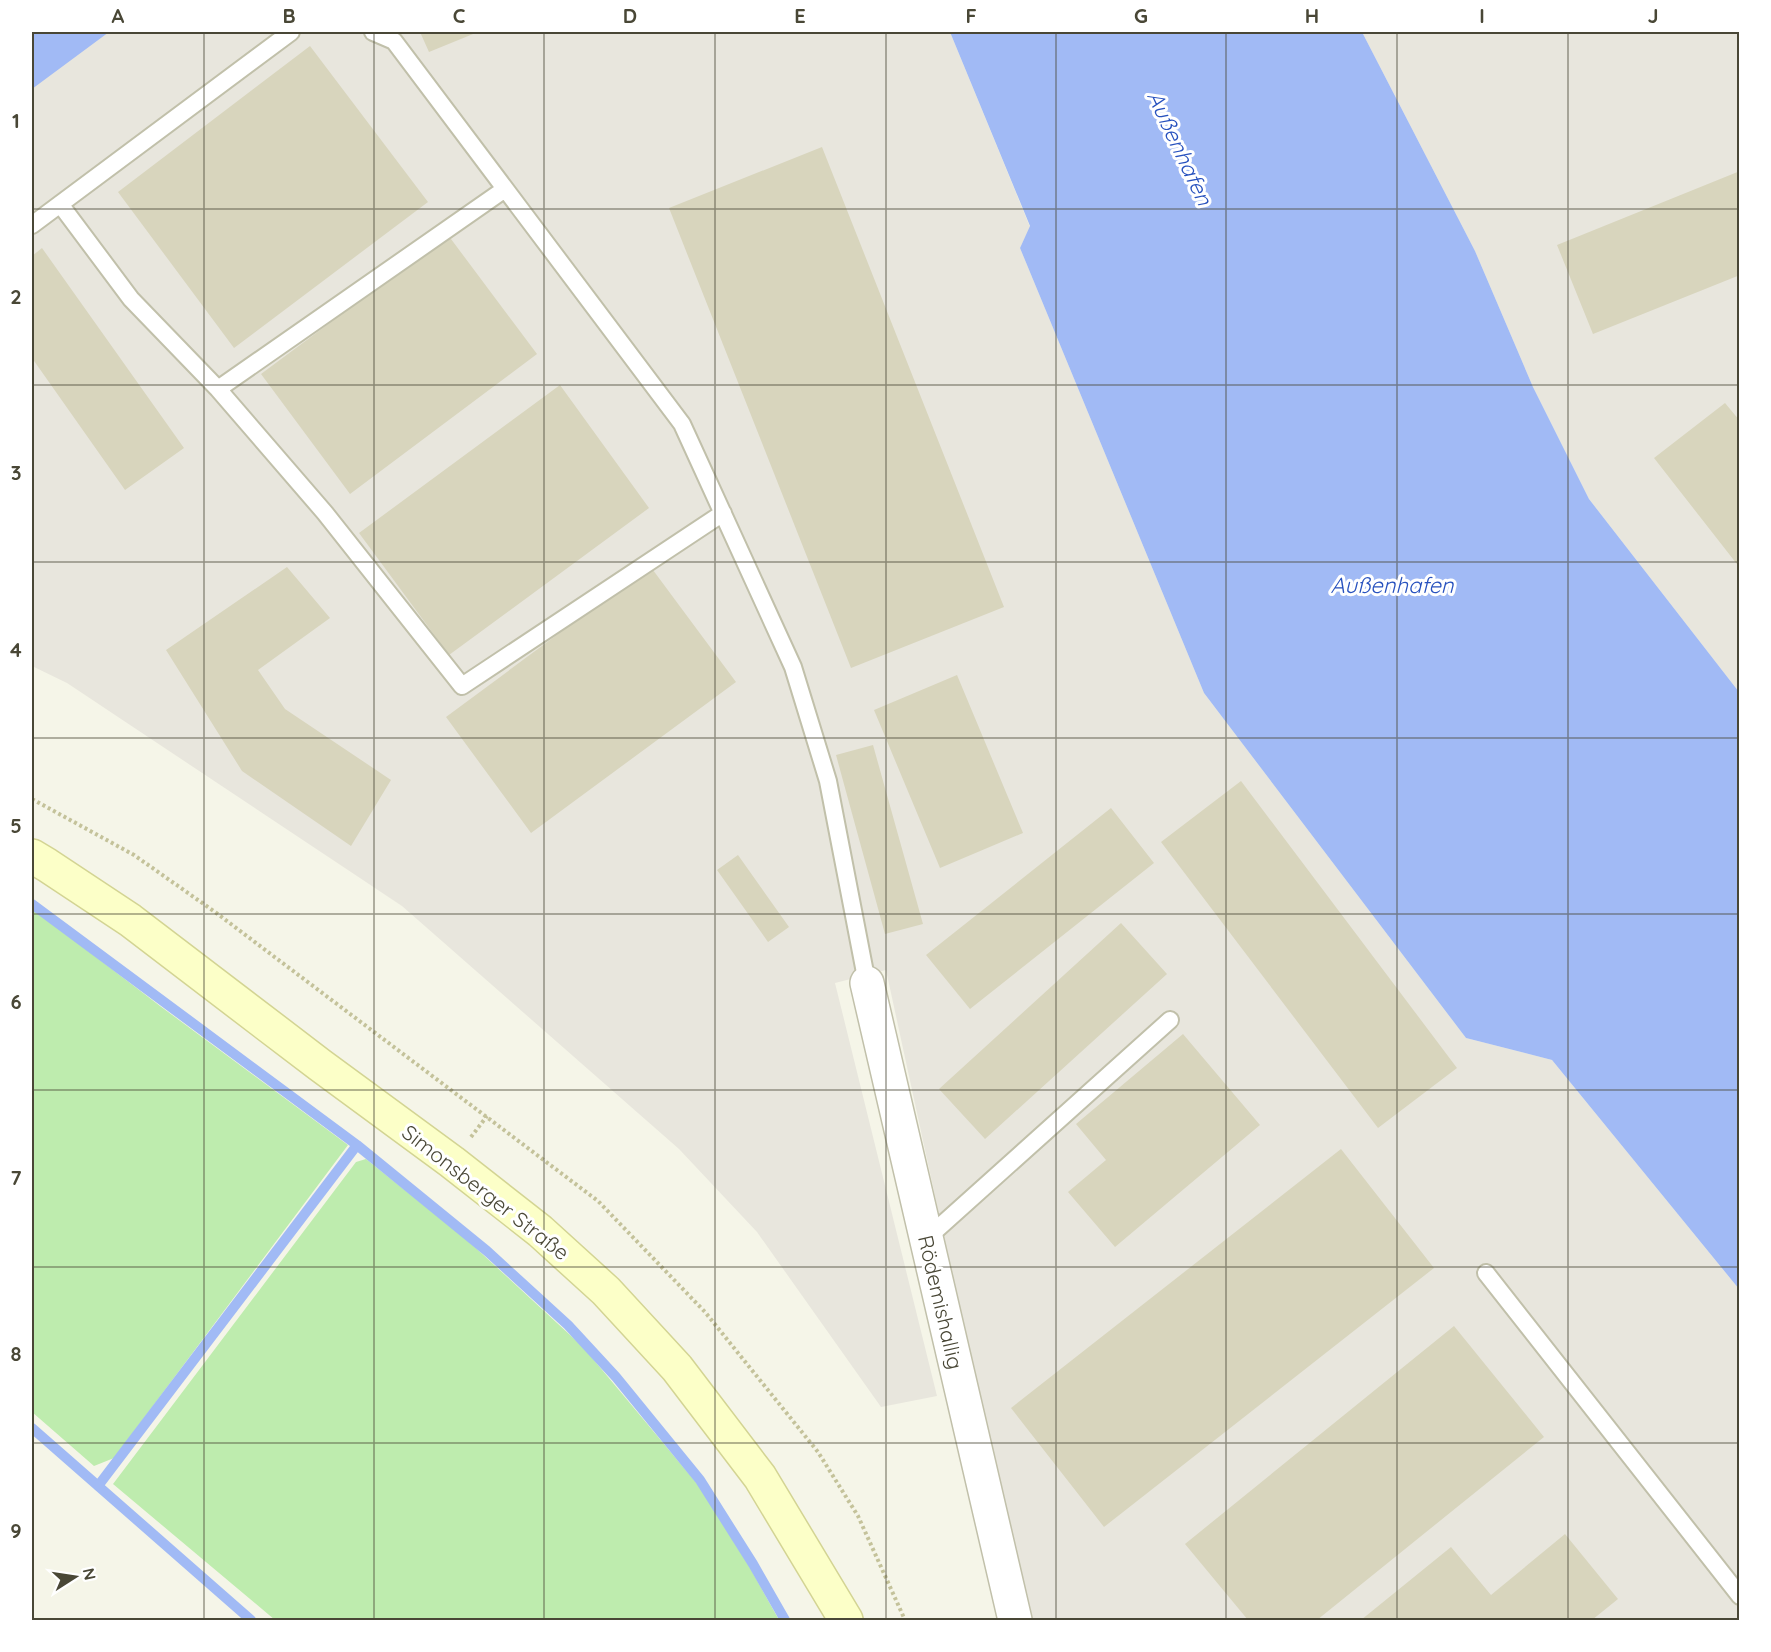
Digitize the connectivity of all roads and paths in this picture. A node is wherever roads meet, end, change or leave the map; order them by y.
1 (291, 32) edge
2 (373, 32) edge
3 (506, 189) junction
4 (60, 204) junction
5 (32, 225) edge
6 (218, 389) junction
7 (723, 513) junction
8 (32, 856) edge
9 (867, 982) joint
10 (1170, 1020) dead end
11 (926, 1239) junction
12 (1486, 1273) dead end
13 (1740, 1596) edge
14 (846, 1620) edge
15 (1015, 1620) edge

1 - 4 lane
2 - 3 lane
3 - 6 lane
3 - 7 lane
4 - 5 lane
4 - 6 lane
6 - 7 lane
7 - 9 lane
8 - 14 main road, Simonsberger Straße
9 - 11 street, Rödemishallig
10 - 11 lane
11 - 15 street, Rödemishallig
12 - 13 lane

